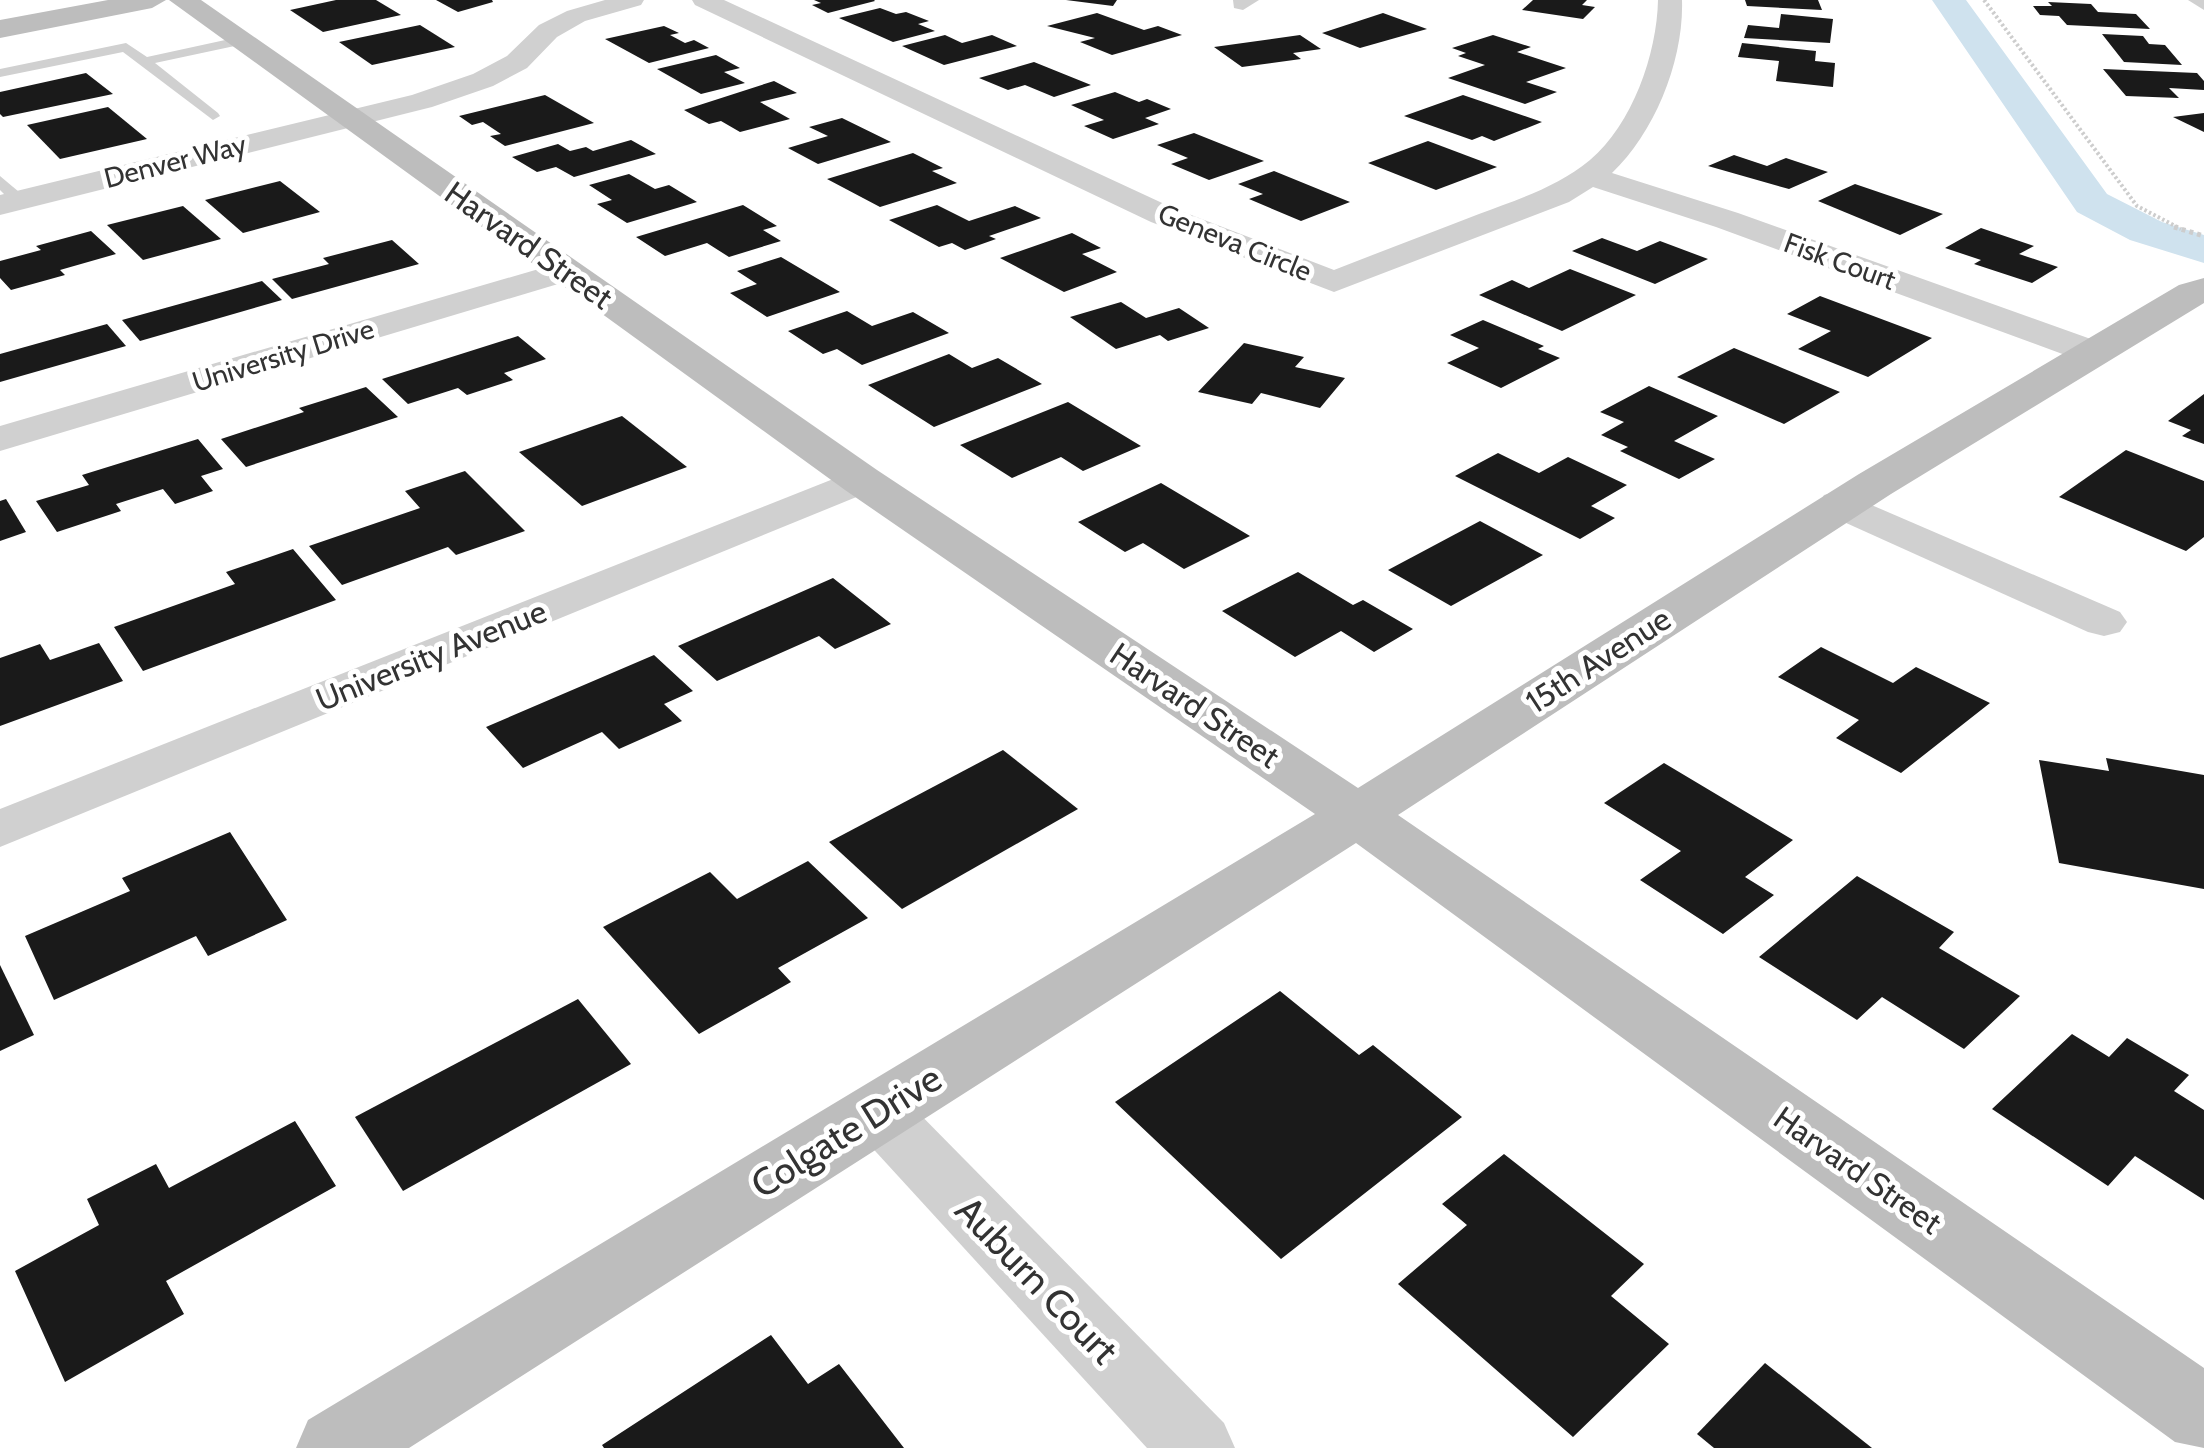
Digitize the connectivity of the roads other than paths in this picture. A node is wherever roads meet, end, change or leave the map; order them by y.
1 (152, 0) edge
2 (183, 0) edge
3 (632, 0) edge
4 (704, 0) edge
5 (1670, 0) edge
6 (0, 30) edge
7 (239, 41) junction
8 (144, 61) junction
9 (0, 73) edge
10 (213, 116) dead end
11 (350, 118) junction
12 (1589, 176) junction
13 (6, 195) edge
14 (566, 270) junction
15 (2204, 290) edge
16 (2089, 351) junction
17 (0, 439) edge
18 (861, 480) junction
19 (1840, 504) junction
20 (2104, 622) dead end
21 (1357, 815) junction
22 (0, 830) edge
23 (877, 1112) junction
24 (2204, 1415) edge
25 (337, 1448) edge
26 (1197, 1448) edge

1 - 6 street
2 - 7 street, Harvard Street
3 - 11 street, Denver Way
4 - 12 street, Geneva Circle
5 - 12 street, Geneva Circle
7 - 8 lane
7 - 11 street, Harvard Street
8 - 9 lane
8 - 10 lane
11 - 13 street, Denver Way
11 - 14 street, Harvard Street
12 - 16 street, Fisk Court
14 - 17 street, University Drive
14 - 18 street, Harvard Street
15 - 16 street, 15th Avenue
16 - 19 street, 15th Avenue
18 - 21 street, Harvard Street
18 - 22 street, University Avenue
19 - 20 street
19 - 21 street, 15th Avenue
21 - 23 street, Colgate Drive
21 - 24 street, Harvard Street
23 - 25 street, Colgate Drive
23 - 26 street, Auburn Court

